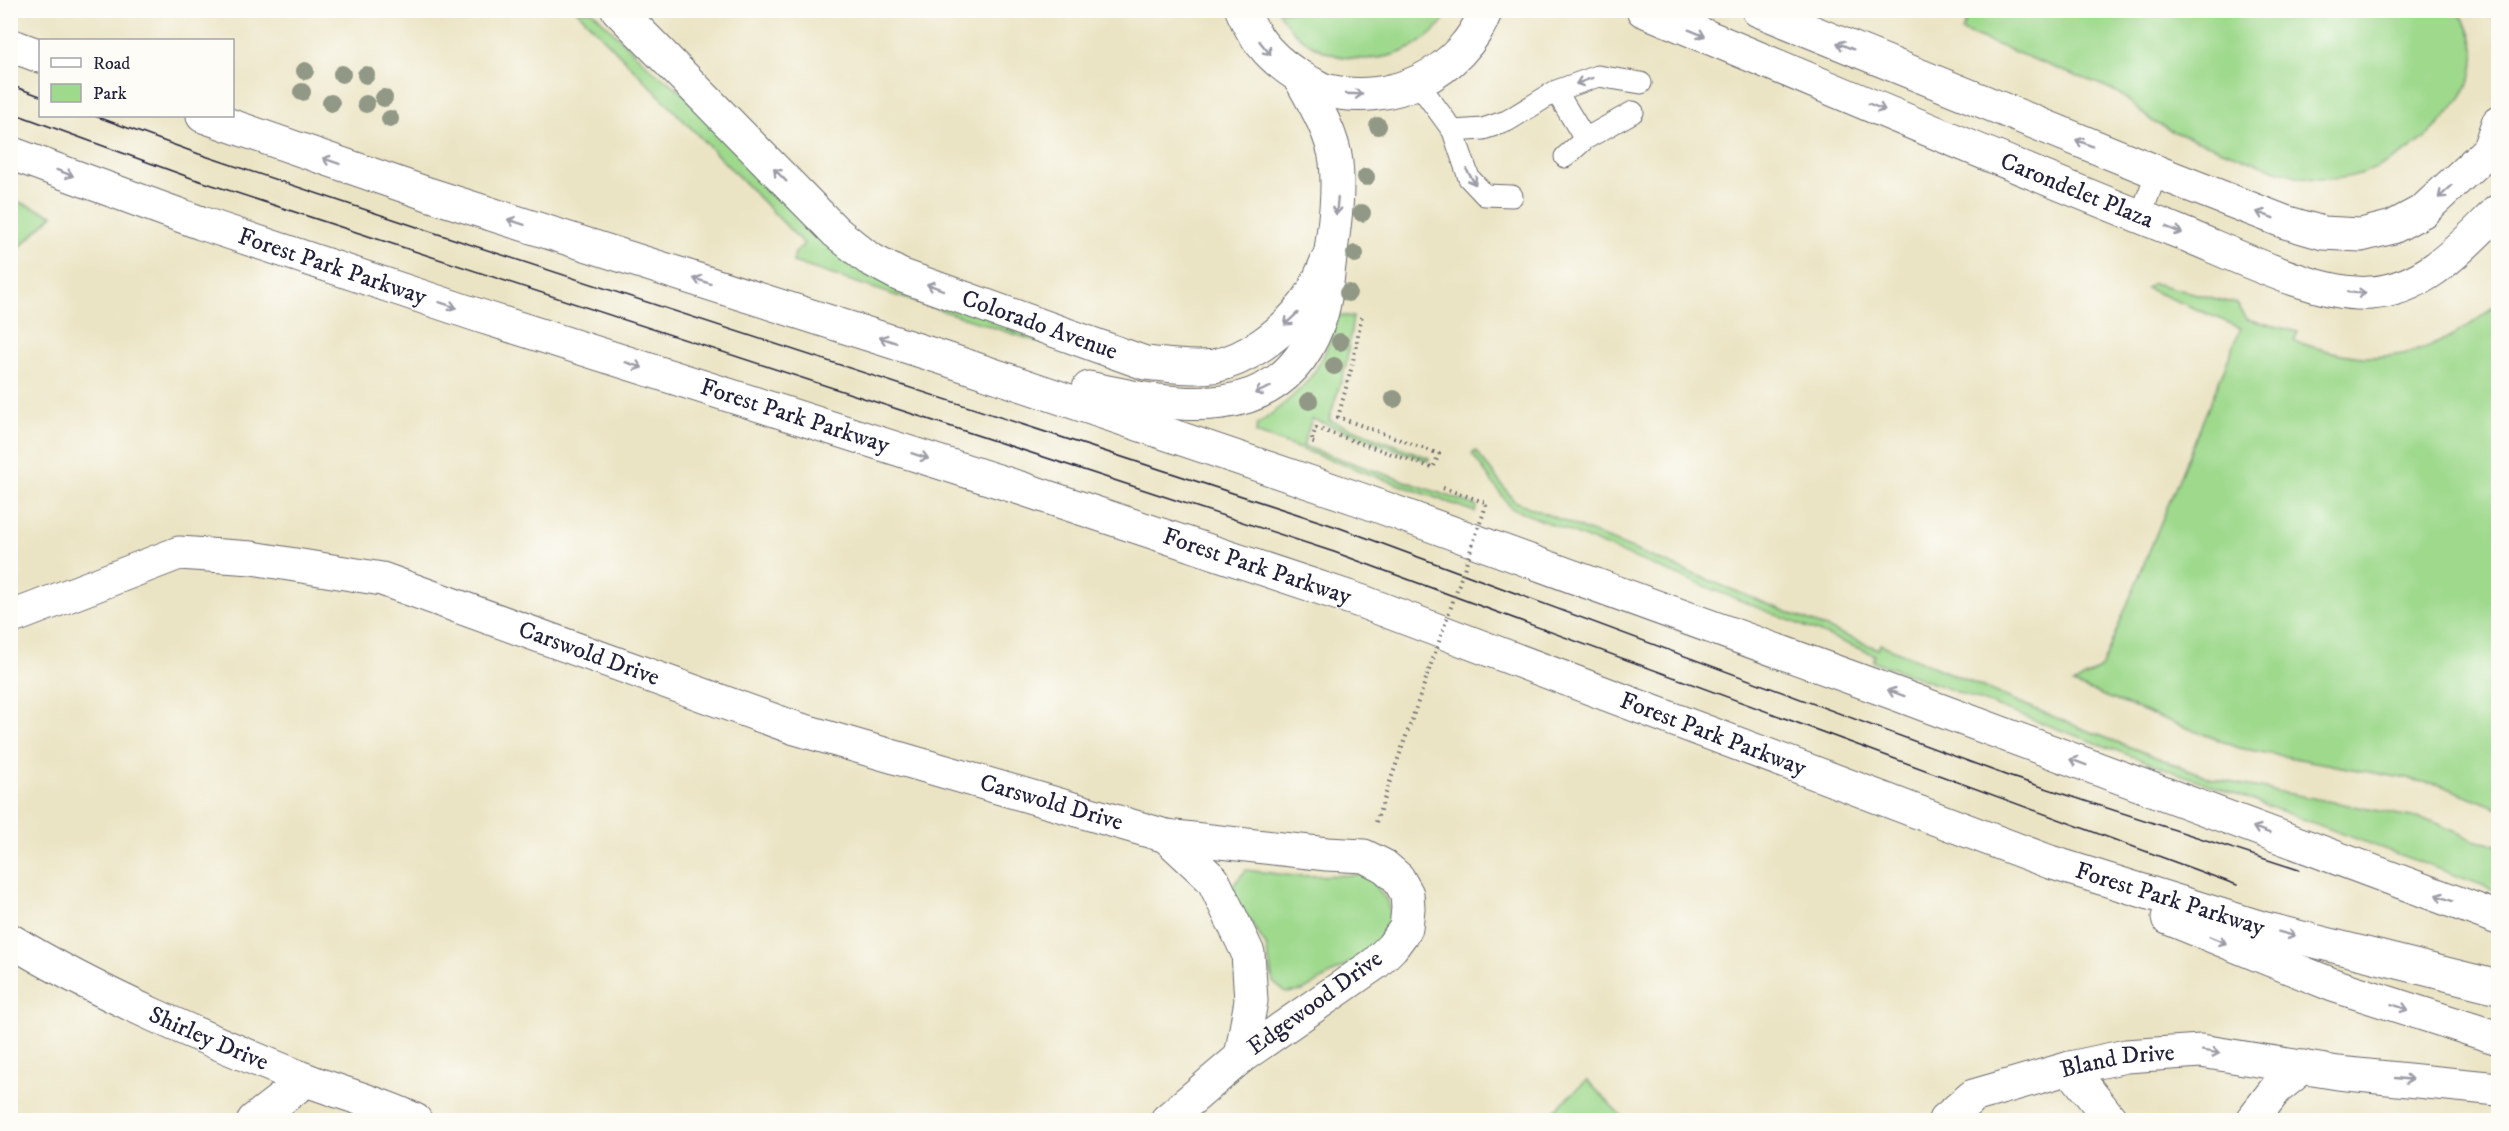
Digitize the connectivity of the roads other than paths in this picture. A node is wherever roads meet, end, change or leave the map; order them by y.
1 (618, 10) edge
2 (1242, 10) edge
3 (1486, 10) edge
4 (1643, 10) edge
5 (1758, 10) edge
6 (1299, 76) junction
7 (1418, 83) junction
8 (1641, 83) dead end
9 (1556, 90) junction
10 (1633, 112) dead end
11 (206, 117) edge
12 (1453, 131) junction
13 (1585, 139) junction
14 (2495, 139) edge
15 (10, 153) edge
16 (1565, 157) dead end
17 (2157, 172) junction
18 (1512, 196) dead end
19 (2499, 211) edge
20 (2140, 217) junction
21 (1331, 251) junction
22 (943, 358) junction
23 (10, 618) edge
24 (1167, 836) junction
25 (2050, 862) junction
26 (1384, 866) joint
27 (2499, 918) edge
28 (10, 940) edge
29 (2499, 987) edge
30 (2499, 1038) edge
31 (1240, 1057) junction
32 (2303, 1067) junction
33 (2070, 1068) junction
34 (306, 1080) junction
35 (2499, 1089) edge
36 (254, 1120) edge
37 (415, 1120) edge
38 (1167, 1120) edge
39 (1945, 1120) edge
40 (2111, 1120) edge
41 (2252, 1120) edge

21 -> 1 main road, Colorado Avenue
2 -> 6 main road
3 - 7 main road
4 -> 20 main road, Carondelet Plaza
17 -> 5 main road, Carondelet Plaza
6 -> 7 main road
6 -> 21 main road, Colorado Avenue
7 - 12 lane
8 -> 9 lane
9 - 12 lane
9 - 13 lane
10 - 13 lane
22 -> 11 main road
12 -> 18 lane
13 - 16 lane
14 -> 17 main road, Carondelet Plaza
15 -> 25 main road, Forest Park Parkway
17 - 20 lane
20 -> 19 main road, Carondelet Plaza
21 -> 22 main road
27 -> 22 main road
23 - 24 main road, Carswold Drive
24 - 26 main road, Carswold Drive
24 - 31 main road, Carswold Drive
25 -> 29 main road, Forest Park Parkway
25 -> 30 main road
26 - 31 main road, Edgewood Drive
28 - 34 main road, Shirley Drive
31 - 38 main road, Edgewood Drive
33 -> 32 main road, Bland Drive
32 -> 35 main road, Bland Drive
32 - 41 main road
33 - 39 main road, Bland Drive
33 - 40 main road
34 - 36 main road
34 - 37 main road, Shirley Drive

